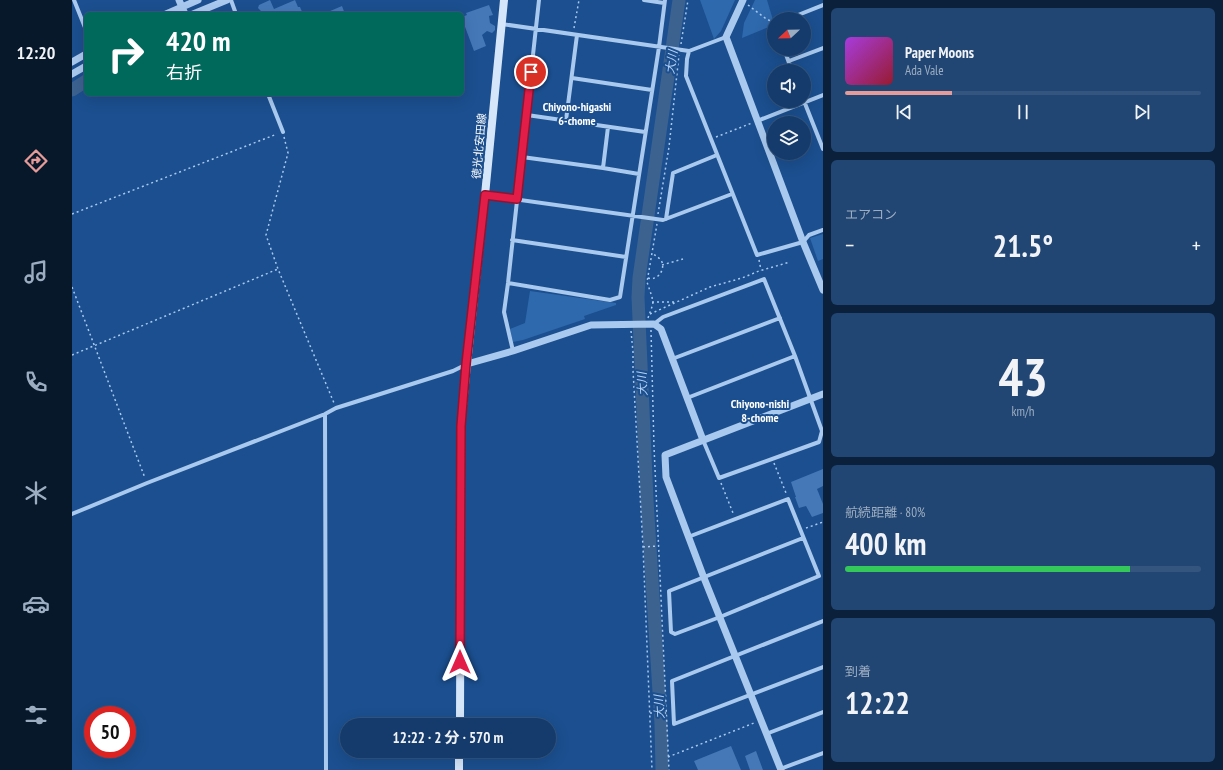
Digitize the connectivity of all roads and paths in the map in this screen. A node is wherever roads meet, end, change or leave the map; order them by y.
1 (74, 0) edge
2 (198, 0) edge
3 (227, 0) edge
4 (231, 0) edge
5 (504, 0) edge
6 (539, 0) edge
7 (579, 0) edge
8 (644, 0) edge
9 (688, 0) edge
10 (742, 0) edge
11 (664, 2) edge
12 (181, 3) edge
13 (823, 5) edge
14 (169, 12) edge
15 (197, 12) edge
16 (235, 12) edge
17 (806, 12) edge
18 (767, 19) edge
19 (501, 24) junction
20 (84, 25) edge
21 (536, 29) junction
22 (575, 34) junction
23 (726, 37) junction
24 (659, 47) junction
25 (823, 48) edge
26 (680, 50) junction
27 (689, 51) junction
28 (84, 55) edge
29 (786, 56) edge
30 (788, 61) junction
31 (72, 62) edge
32 (789, 64) edge
33 (84, 67) edge
34 (72, 74) edge
35 (572, 78) junction
36 (652, 90) junction
37 (823, 95) edge
38 (269, 96) edge
39 (811, 99) edge
40 (789, 108) edge
41 (807, 108) edge
42 (527, 114) junction
43 (566, 120) junction
44 (757, 121) junction
45 (608, 127) junction
46 (283, 132) junction
47 (645, 132) junction
48 (710, 139) junction
49 (822, 142) edge
50 (823, 149) edge
51 (717, 155) junction
52 (522, 157) junction
53 (603, 168) junction
54 (639, 174) junction
55 (732, 194) junction
56 (485, 195) junction
57 (517, 199) junction
58 (72, 214) edge
59 (634, 216) junction
60 (656, 219) junction
61 (666, 219) junction
62 (823, 230) edge
63 (512, 240) junction
64 (803, 242) junction
65 (652, 253) junction
66 (757, 254) junction
67 (626, 257) junction
68 (683, 259) dead end
69 (790, 262) dead end
70 (662, 266) junction
71 (278, 269) junction
72 (762, 270) junction
73 (648, 278) junction
74 (508, 283) junction
75 (72, 287) edge
76 (823, 290) edge
77 (652, 302) junction
78 (675, 302) junction
79 (650, 314) junction
80 (780, 318) junction
81 (632, 324) junction
82 (650, 324) junction
83 (96, 346) junction
84 (513, 351) junction
85 (72, 355) edge
86 (795, 356) junction
87 (672, 359) junction
88 (466, 364) junction
89 (823, 394) edge
90 (687, 398) junction
91 (810, 399) junction
92 (336, 408) junction
93 (325, 414) junction
94 (703, 440) junction
95 (773, 459) junction
96 (719, 478) junction
97 (147, 483) junction
98 (788, 499) junction
99 (72, 514) edge
100 (735, 519) junction
101 (823, 522) edge
102 (800, 530) junction
103 (688, 537) junction
104 (803, 538) junction
105 (658, 546) junction
106 (643, 547) junction
107 (704, 578) junction
108 (720, 617) junction
109 (823, 621) edge
110 (735, 656) junction
111 (823, 667) edge
112 (751, 694) junction
113 (823, 712) edge
114 (650, 713) junction
115 (666, 713) junction
116 (460, 718) edge
117 (761, 720) junction
118 (766, 734) junction
119 (823, 753) edge
120 (668, 757) junction
121 (459, 758) edge
122 (781, 769) edge
123 (326, 770) edge
124 (459, 770) edge
125 (652, 770) edge
126 (669, 770) edge

1 - 20 street
2 - 12 street
3 - 15 street
4 - 16 street
5 - 19 main road, 徳光北安田線
6 - 21 street
7 - 22 path
8 - 11 street
9 - 26 path
10 - 18 path
10 - 23 street
11 - 24 street
12 - 14 street
13 - 17 street
19 - 21 street
19 - 56 main road, 徳光北安田線
21 - 22 street
21 - 42 street
22 - 24 street
22 - 35 street
23 - 27 street
23 - 44 street
24 - 26 street
24 - 36 street
25 - 30 street
26 - 27 street
26 - 60 path
27 - 48 street
28 - 31 street
29 - 30 street
30 - 32 street
33 - 34 street
35 - 36 street
35 - 43 street
36 - 47 street
37 - 39 street
38 - 46 street
40 - 44 street
41 - 49 street
42 - 43 street
42 - 52 street
43 - 45 street
44 - 48 path
44 - 64 street
45 - 47 street
45 - 53 street
46 - 58 path
46 - 71 path
47 - 54 street
48 - 51 street
49 - 50 street
51 - 55 street
51 - 61 street
52 - 53 street
52 - 57 street
53 - 54 street
54 - 59 street
55 - 61 street
55 - 66 street
56 - 57 street
56 - 88 main road, 徳光北安田線
57 - 59 street
57 - 63 street
59 - 60 street
59 - 67 street
60 - 61 street
60 - 65 path
62 - 64 street
63 - 67 street
63 - 74 street
64 - 66 street
64 - 76 street
65 - 70 path
65 - 73 path
66 - 72 path
67 - 74 street
68 - 70 path
69 - 72 path
70 - 73 path
71 - 83 path
71 - 92 path
72 - 78 path
73 - 77 path
74 - 84 street
75 - 83 path
77 - 78 path
77 - 79 path
78 - 79 path
79 - 82 path
80 - 82 street
80 - 86 street
80 - 87 street
81 - 82 street
81 - 84 street
81 - 106 path
82 - 87 street
82 - 105 path
83 - 85 path
83 - 97 path
84 - 88 street
86 - 90 street
86 - 91 street
87 - 90 street
88 - 92 street
88 - 116 main road, 徳光北安田線
89 - 91 street
90 - 94 street
91 - 94 street
91 - 95 street
92 - 93 street
93 - 97 street
93 - 123 street
94 - 96 street
94 - 103 street
95 - 96 street
95 - 98 path
96 - 100 path
97 - 99 street
98 - 100 street
98 - 102 street
100 - 103 street
101 - 102 path
102 - 104 street
103 - 107 street
104 - 107 street
104 - 108 street
105 - 106 path
105 - 115 path
106 - 114 path
107 - 108 street
107 - 108 street
108 - 110 street
109 - 110 street
110 - 112 street
110 - 112 street
111 - 112 street
112 - 117 street
113 - 118 street
114 - 115 path
114 - 125 path
115 - 120 path
117 - 118 street
117 - 120 path
118 - 122 street
119 - 122 street
120 - 126 path
121 - 124 main road

